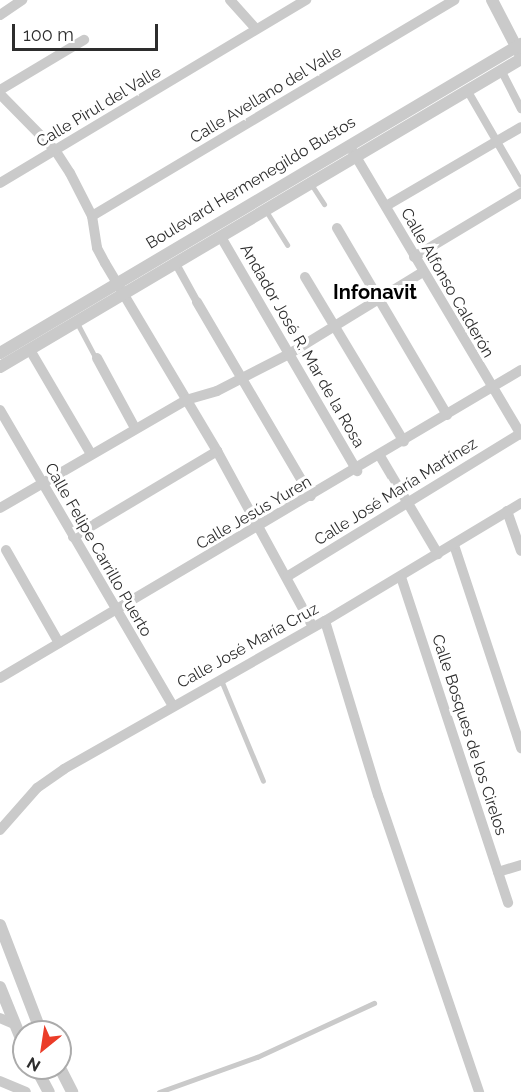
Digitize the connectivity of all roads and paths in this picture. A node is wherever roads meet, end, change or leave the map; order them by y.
1 (22, 0) edge
2 (230, 0) edge
3 (306, 0) edge
4 (455, 0) edge
5 (492, 0) edge
6 (0, 15) edge
7 (256, 29) junction
8 (84, 40) dead end
9 (520, 51) edge
10 (501, 70) junction
11 (466, 90) junction
12 (0, 92) edge
13 (521, 109) edge
14 (521, 127) edge
15 (496, 141) junction
16 (350, 144) junction
17 (55, 150) junction
18 (356, 157) junction
19 (0, 183) edge
20 (521, 183) edge
21 (311, 184) junction
22 (521, 193) edge
23 (324, 204) dead end
24 (386, 206) junction
25 (266, 211) junction
26 (92, 216) junction
27 (230, 216) junction
28 (237, 228) junction
29 (337, 228) dead end
30 (221, 237) junction
31 (287, 245) dead end
32 (414, 257) junction
33 (176, 264) junction
34 (423, 272) junction
35 (305, 278) dead end
36 (117, 283) junction
37 (125, 296) junction
38 (377, 299) junction
39 (197, 302) joint
40 (77, 323) junction
41 (335, 326) junction
42 (30, 350) junction
43 (0, 353) edge
44 (289, 354) junction
45 (97, 358) joint
46 (0, 368) edge
47 (521, 370) edge
48 (243, 377) junction
49 (491, 388) junction
50 (186, 400) junction
51 (0, 410) edge
52 (447, 415) junction
53 (135, 428) junction
54 (521, 434) edge
55 (404, 442) junction
56 (217, 451) junction
57 (91, 454) junction
58 (380, 456) junction
59 (357, 471) junction
60 (42, 483) junction
61 (311, 496) junction
62 (408, 501) junction
63 (521, 502) edge
64 (0, 508) edge
65 (507, 511) junction
66 (259, 525) junction
67 (73, 537) junction
68 (454, 545) junction
69 (6, 550) dead end
70 (521, 551) edge
71 (438, 554) junction
72 (288, 576) junction
73 (400, 577) junction
74 (115, 610) junction
75 (325, 621) junction
76 (313, 627) junction
77 (59, 644) junction
78 (0, 678) edge
79 (219, 678) junction
80 (172, 704) junction
81 (521, 748) edge
82 (264, 781) dead end
83 (0, 830) edge
84 (521, 865) edge
85 (498, 872) junction
86 (508, 903) dead end
87 (0, 925) edge
88 (0, 987) edge
89 (374, 1003) dead end
90 (6, 1020) edge
91 (36, 1020) edge
92 (0, 1081) edge
93 (476, 1091) edge
94 (26, 1092) edge
95 (159, 1092) edge

1 - 6 street
2 - 7 street
3 - 7 street, Calle Pirul del Valle
4 - 26 street, Calle Avellano del Valle
5 - 9 street
7 - 17 street, Calle Pirul del Valle
8 - 12 street
9 - 10 street, Boulevard Hermenegildo Bustos
9 - 16 street, Boulevard Hermenegildo Bustos
10 - 11 street, Boulevard Hermenegildo Bustos
10 - 13 street
11 - 15 street
11 - 18 street, Boulevard Hermenegildo Bustos
12 - 17 street
14 - 15 street
15 - 20 street
15 - 24 street
16 - 18 street, Calle Alfonso Calderón
16 - 27 street, Boulevard Hermenegildo Bustos
17 - 19 street, Calle Pirul del Valle
17 - 26 street
18 - 21 street, Boulevard Hermenegildo Bustos
18 - 24 street, Calle Alfonso Calderón
21 - 23 lane
21 - 25 street, Boulevard Hermenegildo Bustos
22 - 32 street
24 - 32 street, Calle Alfonso Calderón
25 - 28 street, Boulevard Hermenegildo Bustos
25 - 31 lane
26 - 36 street
27 - 28 street
27 - 36 street, Boulevard Hermenegildo Bustos
28 - 30 street, Boulevard Hermenegildo Bustos
29 - 38 street
30 - 33 street, Boulevard Hermenegildo Bustos
30 - 44 street, Andador José R. Mar de la Rosa
32 - 34 street, Calle Alfonso Calderón
33 - 37 street, Boulevard Hermenegildo Bustos
33 - 39 street
34 - 38 street
34 - 49 street, Calle Alfonso Calderón
35 - 41 street
36 - 37 street
36 - 43 street, Boulevard Hermenegildo Bustos
37 - 40 street, Boulevard Hermenegildo Bustos
37 - 50 street
38 - 41 street
38 - 52 street
39 - 48 street
40 - 42 street, Boulevard Hermenegildo Bustos
40 - 45 lane
41 - 44 street
41 - 55 street
42 - 46 street, Boulevard Hermenegildo Bustos
42 - 57 street
44 - 48 street
44 - 59 street, Andador José R. Mar de la Rosa
45 - 53 street
47 - 49 street, Calle Jesús Yuren
48 - 50 street
48 - 61 street
49 - 52 street, Calle Jesús Yuren
49 - 54 street, Calle Alfonso Calderón
50 - 53 street
50 - 56 street
51 - 60 street, Calle Felipe Carrillo Puerto
52 - 55 street, Calle Jesús Yuren
53 - 57 street
54 - 62 street, Calle José María Martínez
55 - 58 street, Calle Jesús Yuren
56 - 66 street
56 - 67 street
57 - 60 street
58 - 59 street, Calle Jesús Yuren
58 - 62 street
59 - 61 street, Calle Jesús Yuren
60 - 64 street
60 - 67 street, Calle Felipe Carrillo Puerto
61 - 66 street, Calle Jesús Yuren
62 - 71 street
62 - 72 street, Calle José María Martínez
63 - 65 street, Calle José María Cruz
65 - 68 street, Calle José María Cruz
65 - 70 street
66 - 72 street
66 - 74 street, Calle Jesús Yuren
67 - 74 street, Calle Felipe Carrillo Puerto
68 - 71 street, Calle José María Cruz
68 - 81 street
69 - 77 street
71 - 73 street, Calle José María Cruz
72 - 76 street
73 - 75 street, Calle José María Cruz
73 - 85 street, Calle Bosques de los Cirelos
74 - 77 street, Calle Jesús Yuren
74 - 80 street, Calle Felipe Carrillo Puerto
75 - 76 street, Calle José María Cruz
75 - 93 street
76 - 79 street, Calle José María Cruz
77 - 78 street, Calle Jesús Yuren
79 - 80 street, Calle José María Cruz
79 - 82 lane
80 - 83 street, Calle José María Cruz
84 - 85 street
85 - 86 street, Calle Bosques de los Cirelos
87 - 91 street
88 - 90 street
89 - 95 lane
92 - 94 street

